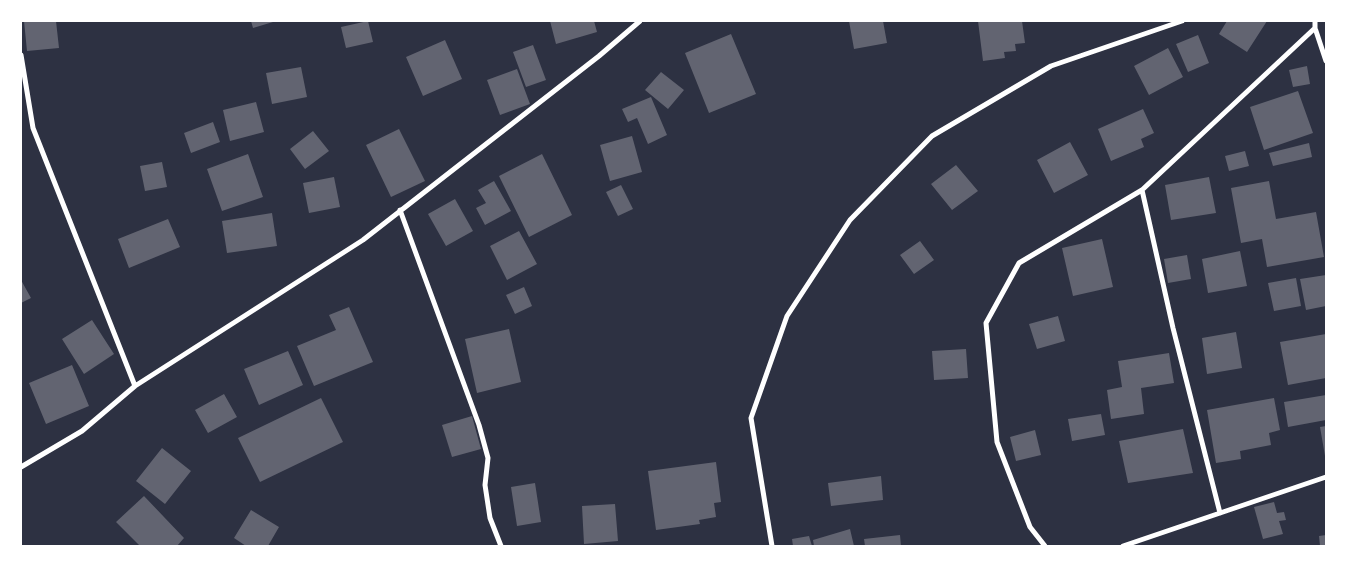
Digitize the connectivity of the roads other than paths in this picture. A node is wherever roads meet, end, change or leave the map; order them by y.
1 (640, 21) edge
2 (1182, 21) edge
3 (1315, 21) edge
4 (1315, 28) junction
5 (21, 55) edge
6 (1326, 61) edge
7 (1142, 190) junction
8 (400, 210) junction
9 (135, 386) junction
10 (21, 467) edge
11 (1326, 477) edge
12 (1220, 512) junction
13 (500, 546) edge
14 (772, 546) edge
15 (1046, 546) edge
16 (1124, 546) edge

1 - 8 street
2 - 14 street
3 - 4 street
4 - 6 street
4 - 7 street
5 - 9 street
7 - 12 street
7 - 15 street
8 - 9 street
8 - 13 street
9 - 10 street
11 - 12 street
12 - 16 street

